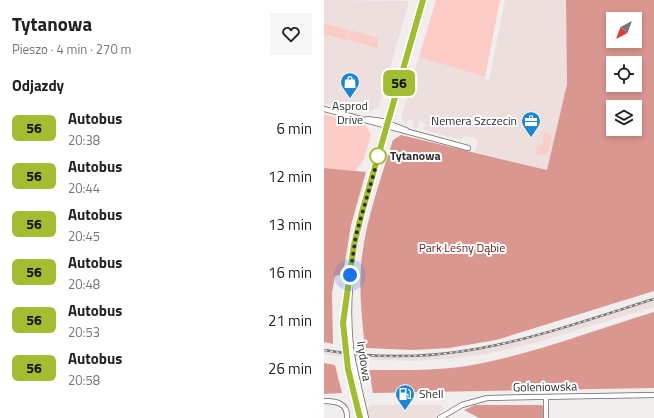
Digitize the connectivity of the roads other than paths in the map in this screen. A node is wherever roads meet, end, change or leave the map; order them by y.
1 (423, 0) edge
2 (324, 109) edge
3 (387, 125) junction
4 (398, 130) junction
5 (408, 131) junction
6 (384, 137) junction
7 (468, 148) dead end
8 (350, 281) junction
9 (654, 395) edge
10 (546, 397) junction
11 (324, 401) edge
12 (347, 418) edge
13 (360, 418) edge
14 (366, 418) edge
15 (440, 418) edge
16 (546, 418) edge

1 - 3 street, Irydowa
2 - 3 street
3 - 4 street
3 - 5 street
3 - 6 street, Irydowa
4 - 5 street
4 - 6 street
5 - 7 street
6 - 8 street, Irydowa
8 - 13 street, Irydowa, bridge
8 - 14 street, Irydowa, bridge
9 - 10 street, Goleniowska
10 - 15 street, Goleniowska
10 - 16 street
11 - 12 street

